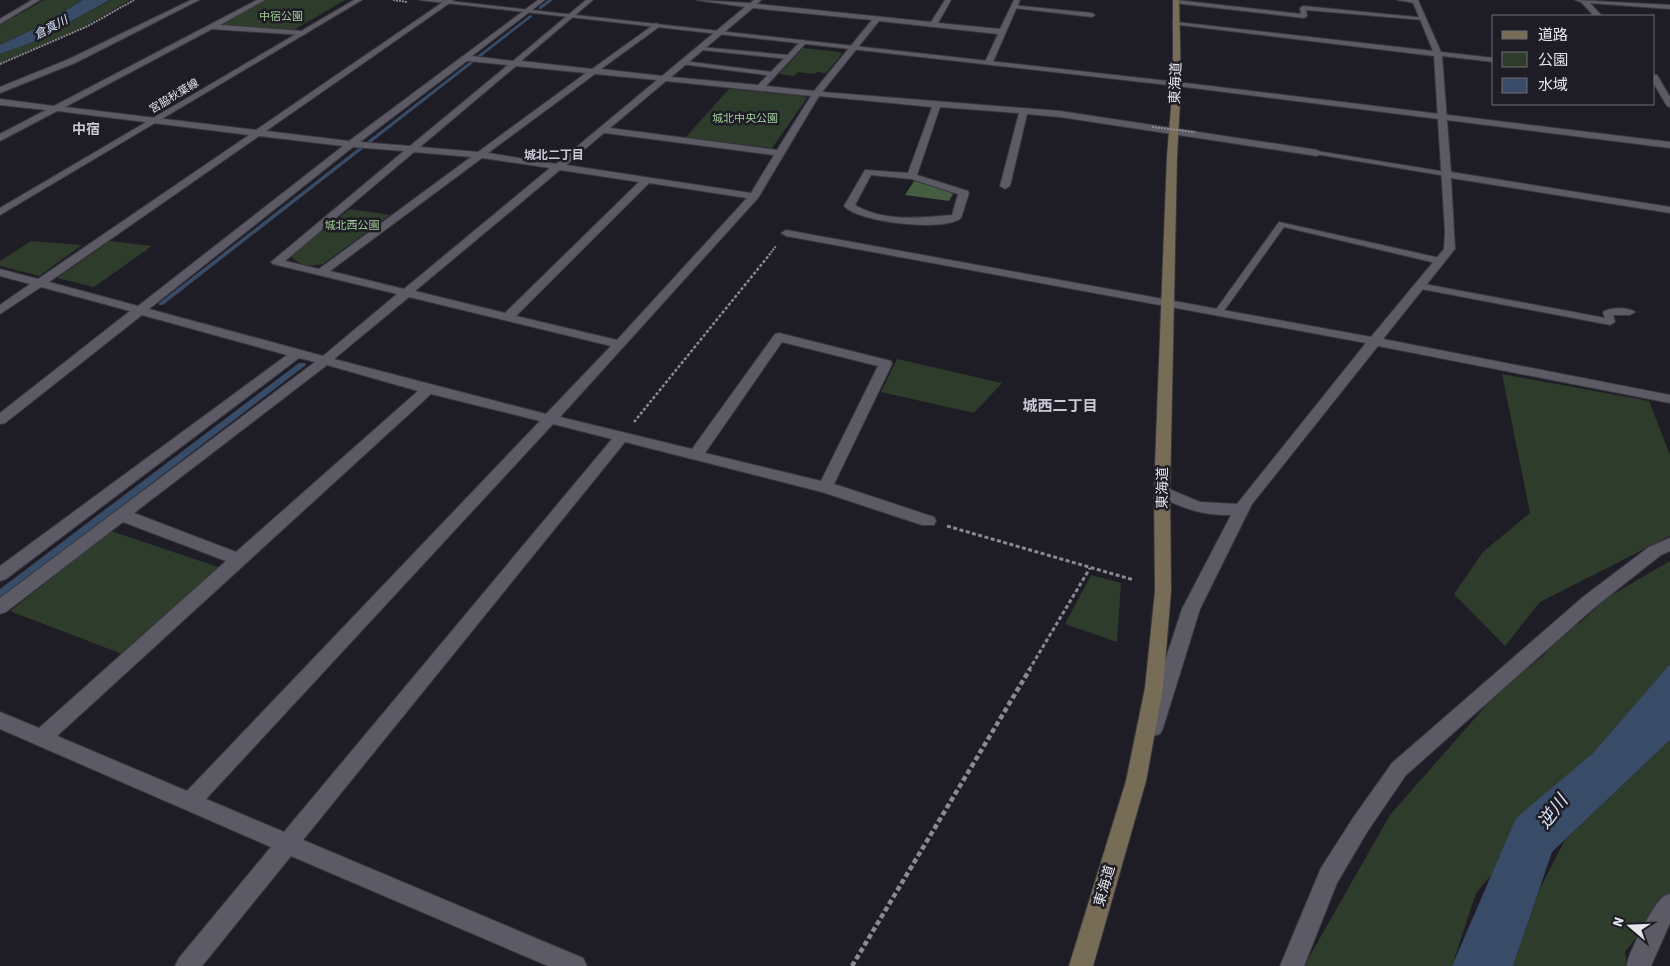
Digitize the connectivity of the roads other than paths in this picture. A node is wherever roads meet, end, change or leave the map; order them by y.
1 (37, 0) edge
2 (196, 0) edge
3 (262, 0) edge
4 (359, 0) edge
5 (422, 0) edge
6 (542, 0) edge
7 (590, 0) edge
8 (699, 0) edge
9 (938, 0) edge
10 (948, 0) edge
11 (1400, 0) edge
12 (1578, 0) edge
13 (1584, 0) edge
14 (450, 1) edge
15 (1176, 1) edge
16 (1415, 1) edge
17 (755, 3) edge
18 (1015, 3) edge
19 (1670, 7) edge
20 (528, 11) junction
21 (1092, 15) dead end
22 (1597, 15) edge
23 (571, 16) junction
24 (1422, 18) junction
25 (877, 19) junction
26 (0, 22) edge
27 (1176, 24) junction
28 (656, 25) junction
29 (934, 25) junction
30 (213, 27) junction
31 (1003, 32) junction
32 (303, 33) junction
33 (720, 33) junction
34 (802, 42) junction
35 (702, 48) junction
36 (853, 48) junction
37 (747, 52) junction
38 (1438, 53) junction
39 (788, 57) junction
40 (464, 58) junction
41 (742, 58) dead end
42 (1492, 60) edge
43 (989, 62) junction
44 (515, 63) junction
45 (683, 63) junction
46 (736, 63) dead end
47 (730, 69) junction
48 (595, 72) junction
49 (773, 74) junction
50 (665, 78) junction
51 (1655, 81) edge
52 (1177, 84) junction
53 (1670, 84) edge
54 (759, 89) junction
55 (0, 90) edge
56 (816, 94) junction
57 (0, 102) edge
58 (937, 104) junction
59 (1670, 104) edge
60 (57, 108) junction
61 (1024, 110) junction
62 (1442, 116) junction
63 (157, 119) junction
64 (605, 130) junction
65 (260, 132) junction
66 (1173, 132) junction
67 (0, 138) edge
68 (354, 144) junction
69 (1670, 145) edge
70 (412, 149) junction
71 (779, 153) junction
72 (1317, 153) joint
73 (479, 155) junction
74 (560, 167) junction
75 (1446, 174) junction
76 (912, 176) junction
77 (647, 180) junction
78 (1005, 186) dead end
79 (754, 196) junction
80 (1670, 210) edge
81 (0, 212) edge
82 (786, 233) road end
83 (1440, 261) junction
84 (0, 272) edge
85 (320, 273) junction
86 (41, 282) junction
87 (1419, 286) junction
88 (407, 294) junction
89 (1167, 303) junction
90 (0, 310) edge
91 (140, 310) junction
92 (1630, 312) dead end
93 (1218, 313) junction
94 (508, 317) junction
95 (1373, 342) junction
96 (620, 344) junction
97 (299, 352) junction
98 (327, 359) junction
99 (428, 389) junction
100 (1670, 399) edge
101 (0, 420) edge
102 (548, 420) junction
103 (621, 438) junction
104 (696, 455) junction
105 (825, 487) junction
106 (1162, 491) junction
107 (1241, 509) junction
108 (122, 515) junction
109 (928, 521) road end
110 (1670, 544) edge
111 (240, 560) junction
112 (0, 575) edge
113 (0, 607) edge
114 (0, 720) edge
115 (41, 738) junction
116 (1136, 781) junction
117 (191, 801) junction
118 (288, 846) junction
119 (1667, 914) edge
120 (187, 966) edge
121 (574, 966) edge
122 (1081, 966) edge
123 (1292, 966) edge
124 (1639, 966) edge

1 - 26 street
2 - 55 street
3 - 30 street
4 - 32 street, 宮脇秋葉線
5 - 14 street
6 - 20 street
7 - 23 street
8 - 17 street
9 - 10 street
10 - 29 street
11 - 16 lane
12 - 13 street
13 - 19 street
13 - 22 street
14 - 20 street
14 - 65 street
15 - 24 lane
15 - 27 main road, 東海道
16 - 24 street
17 - 25 street
17 - 33 street
18 - 21 lane
18 - 31 street
20 - 23 street
20 - 40 street
23 - 28 street
23 - 44 street
24 - 38 street
25 - 29 street
25 - 36 street
27 - 38 street
27 - 52 main road, 東海道
28 - 33 street
28 - 48 street
29 - 31 street
30 - 32 street
30 - 60 street
31 - 43 street
32 - 63 street, 宮脇秋葉線
33 - 34 street
33 - 35 street
34 - 36 street
34 - 39 street
35 - 37 lane
35 - 45 street
36 - 43 street
36 - 56 street
37 - 39 lane
37 - 41 lane
38 - 42 street
38 - 62 street
39 - 49 street
40 - 44 street
40 - 68 street
43 - 52 street
44 - 48 street
44 - 70 street
45 - 47 lane
45 - 50 street
46 - 47 lane
47 - 49 lane
48 - 50 street
48 - 73 street
49 - 54 street
50 - 54 street
50 - 64 street
51 - 53 street
51 - 59 street
52 - 62 street
52 - 66 main road, 東海道
54 - 56 street
56 - 58 street
56 - 71 street
57 - 60 street
58 - 61 street
58 - 76 street
60 - 63 street
60 - 67 street
61 - 66 street
61 - 78 street
62 - 69 street
62 - 75 street
63 - 65 street
63 - 81 street, 宮脇秋葉線
64 - 71 street
64 - 74 street
65 - 68 street
65 - 86 street
66 - 72 street
66 - 89 main road, 東海道
68 - 70 street
68 - 91 street
70 - 73 street
70 - 85 street
71 - 79 street
72 - 75 lane
73 - 74 street
73 - 85 street
74 - 77 street
74 - 88 street
75 - 80 street
75 - 83 street
76 - 76 street
77 - 79 street
77 - 94 street
79 - 96 street
82 - 89 street
83 - 87 street
83 - 93 lane
84 - 86 street
85 - 88 street
86 - 90 street
86 - 91 street
87 - 92 lane
87 - 95 street
88 - 94 street
88 - 98 street
89 - 93 street
89 - 106 main road, 東海道
91 - 97 street
91 - 101 street
93 - 95 street
94 - 96 street
95 - 100 street
95 - 107 street
96 - 102 street
97 - 98 street
97 - 112 street
98 - 99 street
98 - 108 street
99 - 102 street
99 - 111 street
102 - 103 street
102 - 117 street
103 - 104 street
103 - 118 street
104 - 105 street
104 - 105 street
105 - 109 street
106 - 107 street
106 - 116 main road, 東海道
107 - 116 street
108 - 111 street
108 - 113 street
110 - 123 street
111 - 115 street
114 - 115 street
115 - 117 street
116 - 122 main road, 東海道
117 - 118 street
118 - 120 street
118 - 121 street
119 - 124 street

